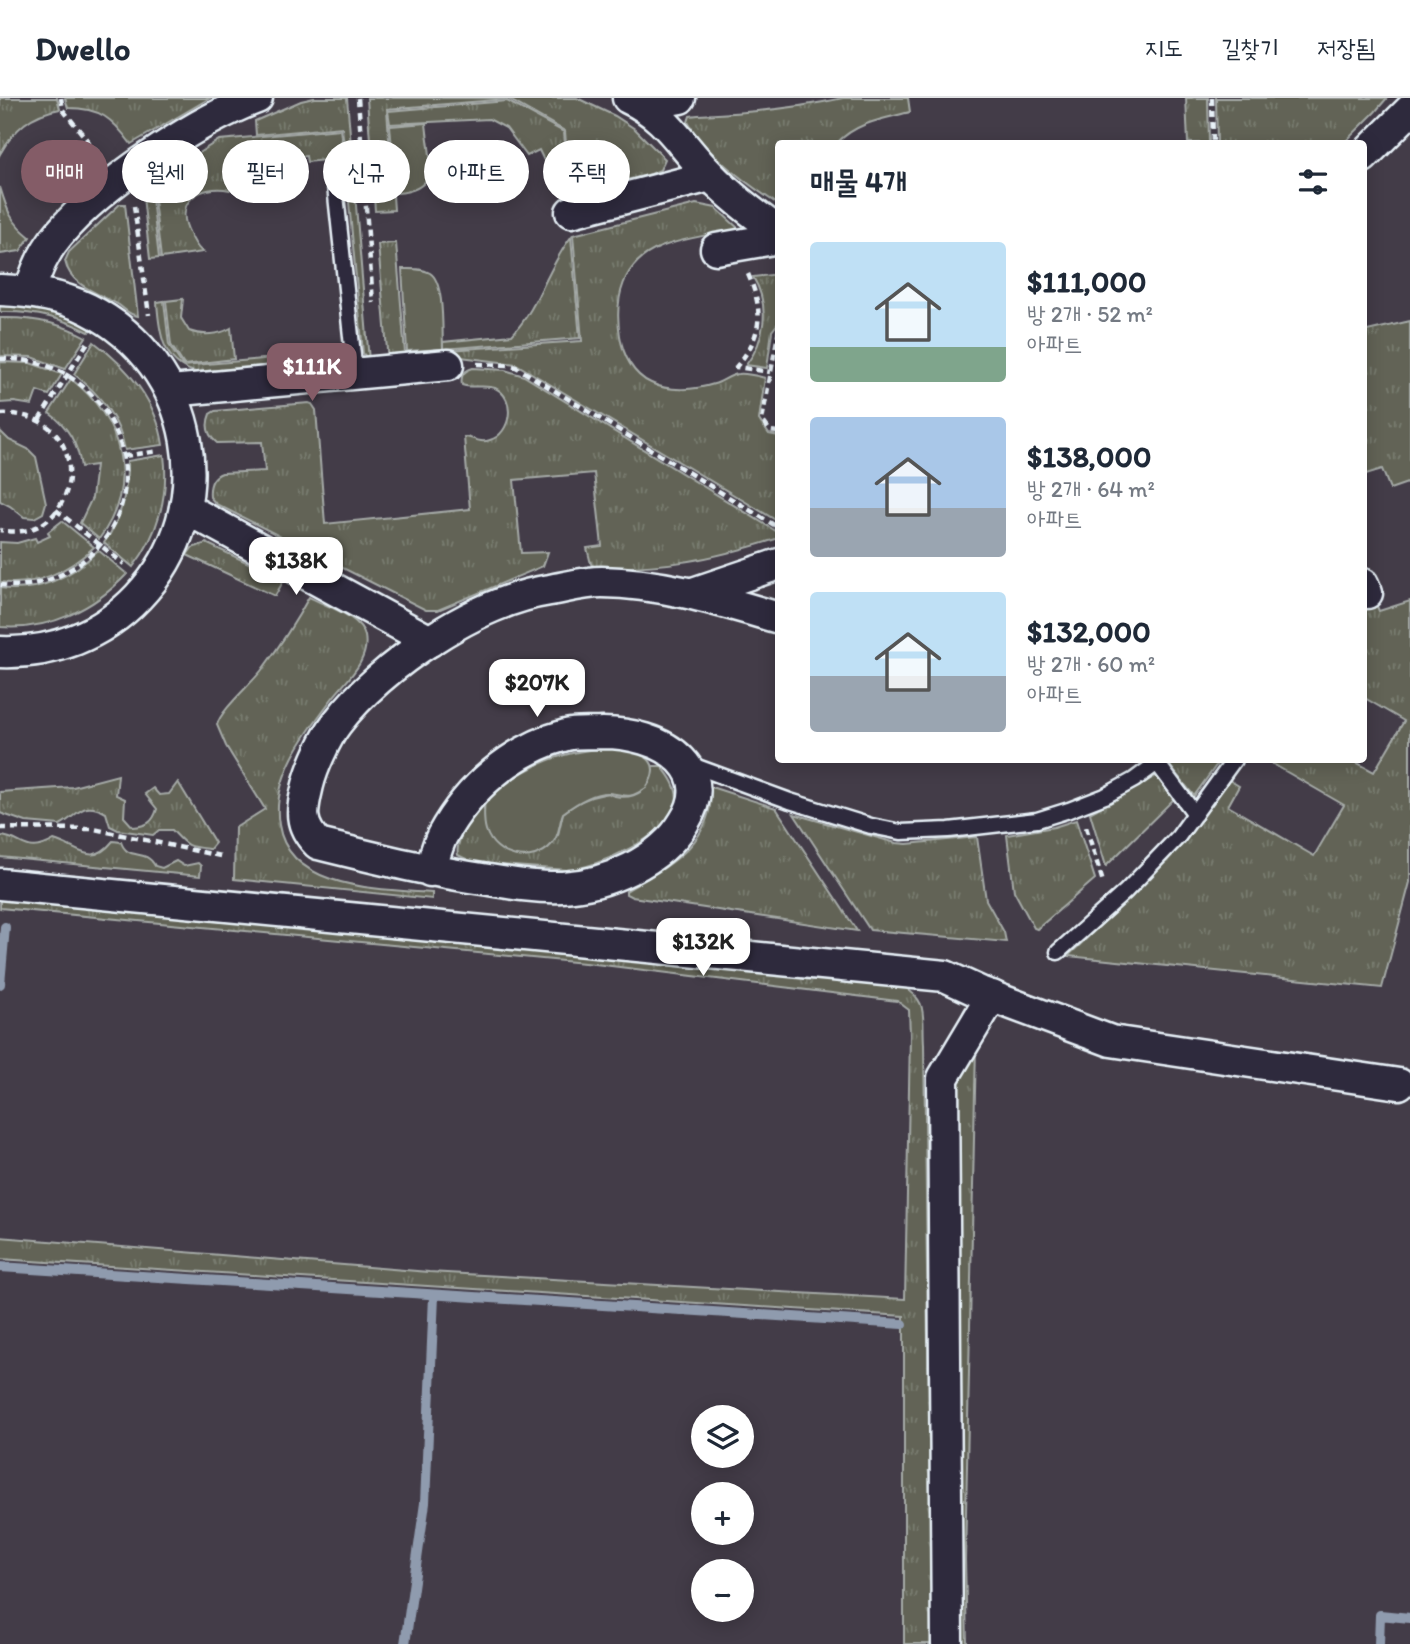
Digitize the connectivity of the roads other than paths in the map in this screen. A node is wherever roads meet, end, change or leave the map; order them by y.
1 (257, 98) edge
2 (680, 98) edge
3 (636, 102) edge
4 (1410, 110) edge
5 (1367, 153) edge
6 (710, 176) junction
7 (337, 203) edge
8 (571, 212) dead end
9 (775, 229) edge
10 (775, 238) edge
11 (716, 249) dead end
12 (0, 290) edge
13 (30, 291) junction
14 (448, 365) road end
15 (355, 374) junction
16 (171, 391) junction
17 (186, 508) junction
18 (775, 565) edge
19 (693, 593) junction
20 (775, 617) edge
21 (430, 641) junction
22 (0, 652) edge
23 (681, 760) junction
24 (1232, 763) edge
25 (1195, 814) junction
26 (430, 871) junction
27 (0, 884) edge
28 (1058, 952) dead end
29 (992, 996) junction
30 (1398, 1084) dead end
31 (947, 1644) edge

1 - 13 street
2 - 3 street
3 - 6 street
4 - 5 street
6 - 8 street
6 - 9 street
7 - 15 lane
10 - 11 street
12 - 13 street
13 - 16 street
14 - 15 street
15 - 16 street
16 - 17 street
17 - 21 street
17 - 22 street
18 - 19 street
19 - 20 street
19 - 21 street
21 - 26 street
23 - 25 lane
23 - 26 street
23 - 26 street
24 - 25 lane
25 - 28 lane
27 - 29 street
29 - 30 street
29 - 31 street

